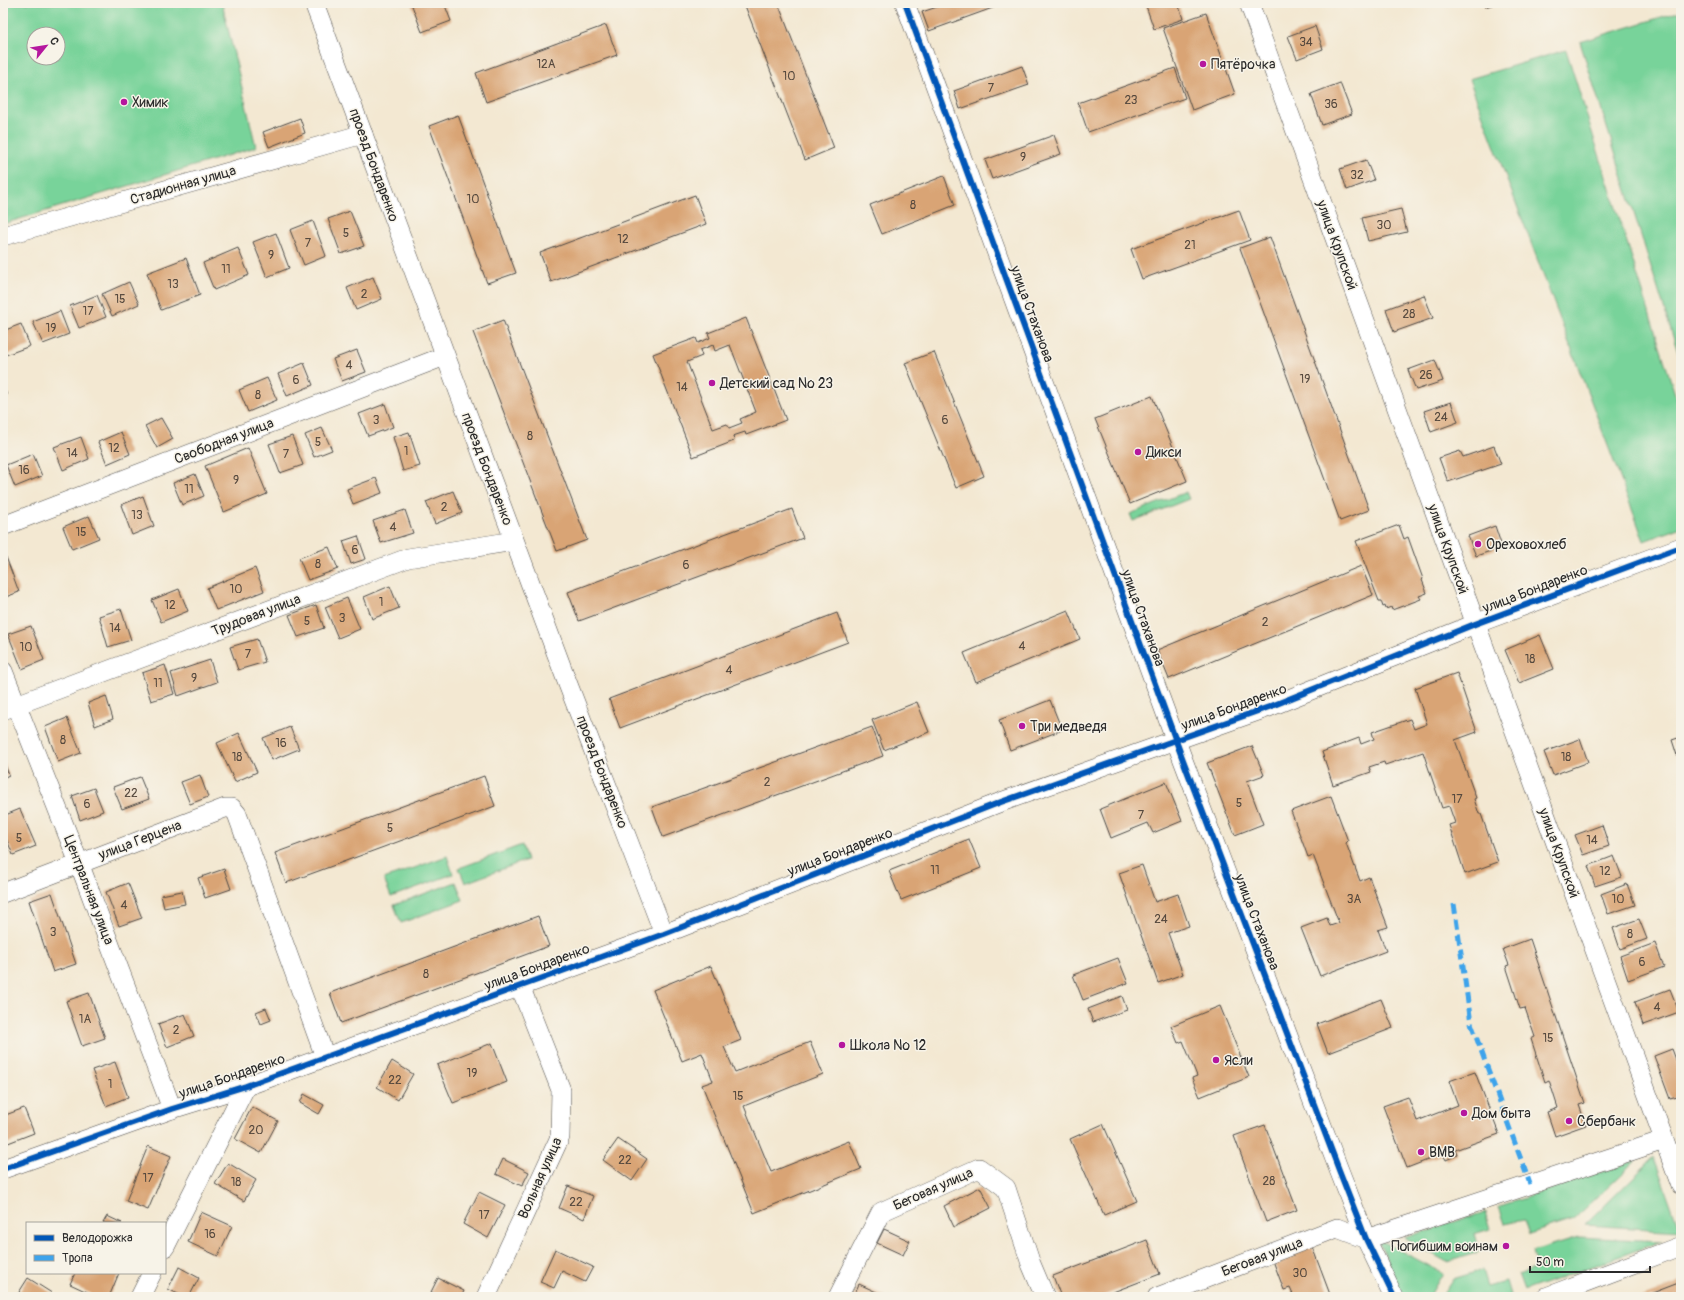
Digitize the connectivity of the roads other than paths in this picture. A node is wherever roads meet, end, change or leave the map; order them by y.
1 (314, 3) edge
2 (905, 3) edge
3 (1249, 3) edge
4 (363, 134) junction
5 (3, 236) edge
6 (445, 356) junction
7 (3, 526) edge
8 (514, 541) junction
9 (1681, 547) edge
10 (1475, 624) junction
11 (3, 671) edge
12 (9, 707) edge
13 (1176, 741) junction
14 (79, 863) junction
15 (3, 893) edge
16 (664, 934) junction
17 (520, 986) junction
18 (325, 1057) junction
19 (246, 1086) junction
20 (172, 1109) junction
21 (1664, 1140) junction
22 (3, 1169) edge
23 (1681, 1186) edge
24 (1366, 1239) junction
25 (166, 1245) edge
26 (1681, 1246) edge
27 (152, 1274) edge
28 (140, 1297) edge
29 (486, 1297) edge
30 (838, 1297) edge
31 (1045, 1297) edge
32 (1157, 1297) edge
33 (1394, 1297) edge
34 (1546, 1297) edge

1 - 4 street, проезд Бондаренко
2 - 13 street, улица Стаханова
3 - 10 street, улица Крупской
4 - 5 street, Стадионная улица
4 - 6 street, проезд Бондаренко
6 - 7 street, Свободная улица
6 - 8 street, проезд Бондаренко
8 - 12 street, Трудовая улица
8 - 16 street, проезд Бондаренко
9 - 10 street, улица Бондаренко
10 - 13 street, улица Бондаренко
10 - 21 street, улица Крупской
11 - 12 street, Центральная улица
12 - 14 street, Центральная улица
13 - 16 street, улица Бондаренко
13 - 24 street, улица Стаханова
14 - 15 street, улица Герцена
14 - 18 street, улица Герцена
14 - 20 street, Центральная улица
16 - 17 street, улица Бондаренко
17 - 18 street, улица Бондаренко
17 - 29 street, Вольная улица
18 - 19 street, улица Бондаренко
19 - 20 street, улица Бондаренко
19 - 25 street
20 - 22 street, улица Бондаренко
21 - 23 street, улица Крупской
21 - 24 street
24 - 32 street, Беговая улица
24 - 33 street, улица Стаханова
26 - 34 street
27 - 28 street
30 - 31 street, Беговая улица

